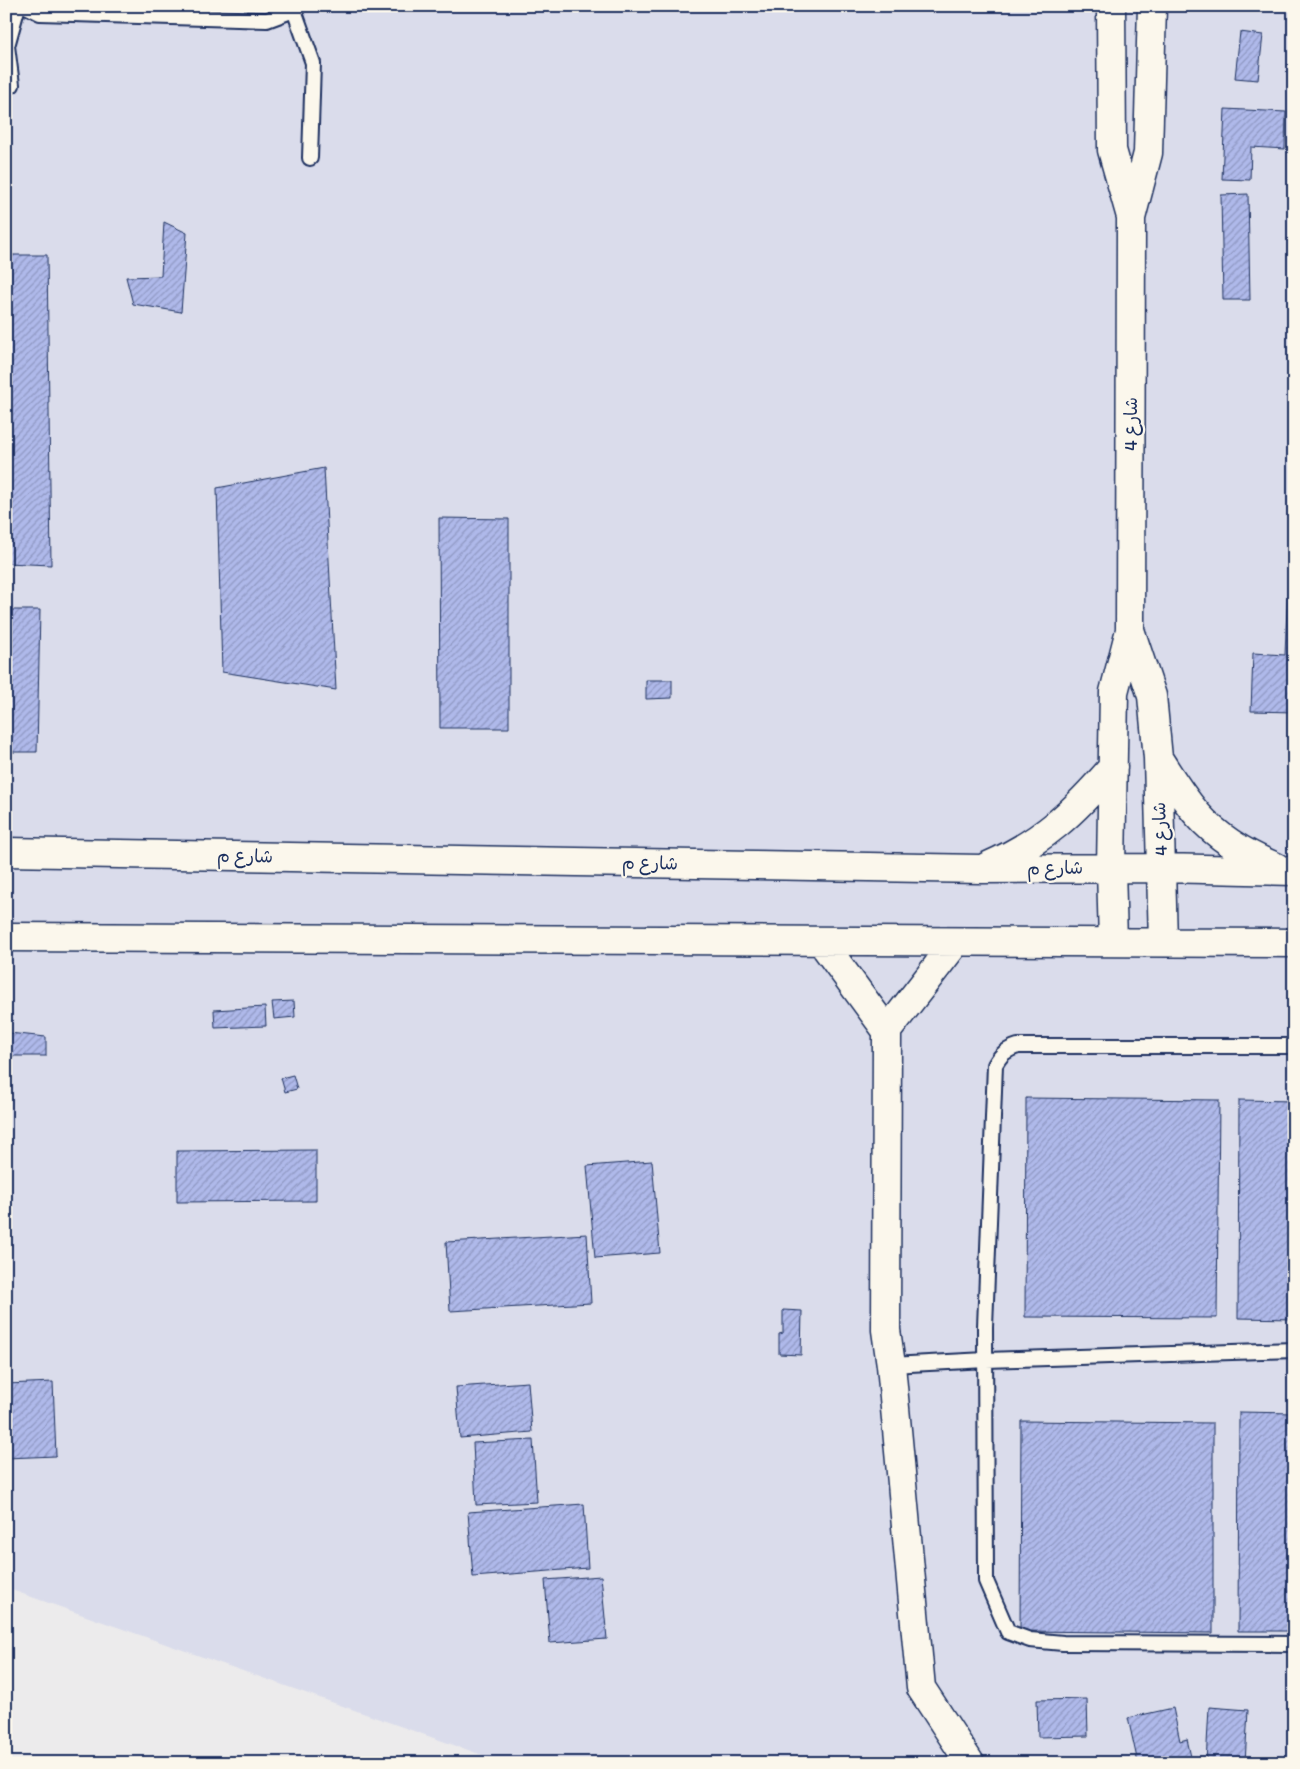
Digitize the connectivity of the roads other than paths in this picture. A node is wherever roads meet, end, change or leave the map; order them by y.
1 (18, 6) edge
2 (26, 6) edge
3 (1111, 6) edge
4 (1152, 6) edge
5 (295, 8) edge
6 (12, 86) dead end
7 (310, 158) dead end
8 (1131, 218) junction
9 (1130, 630) junction
10 (1158, 758) junction
11 (1113, 767) junction
12 (6, 852) edge
13 (1112, 868) junction
14 (1162, 868) junction
15 (981, 869) junction
16 (1290, 871) edge
17 (6, 937) edge
18 (821, 941) junction
19 (956, 942) junction
20 (1112, 942) junction
21 (1163, 942) junction
22 (1294, 943) edge
23 (887, 1031) junction
24 (1294, 1046) edge
25 (1294, 1350) edge
26 (986, 1360) junction
27 (891, 1365) junction
28 (1294, 1644) edge
29 (970, 1763) edge

1 - 6 lane
2 - 5 lane
3 - 8 street, شارع 4
4 - 8 street, شارع 4
5 - 7 lane
8 - 9 street, شارع 4
9 - 10 street, شارع 4
9 - 11 street, شارع 4
10 - 14 street, شارع 4
10 - 16 street
11 - 13 street, شارع 4
11 - 15 street
12 - 15 street, شارع م
13 - 14 street, شارع م
13 - 15 street, شارع م
13 - 20 street, شارع 4
14 - 16 street, شارع م
14 - 21 street, شارع 4
17 - 18 street
18 - 19 street
18 - 23 street
19 - 20 street
19 - 23 street
20 - 21 street
21 - 22 street
23 - 27 street
24 - 26 lane
25 - 26 lane
26 - 27 lane
26 - 28 lane
27 - 29 street

